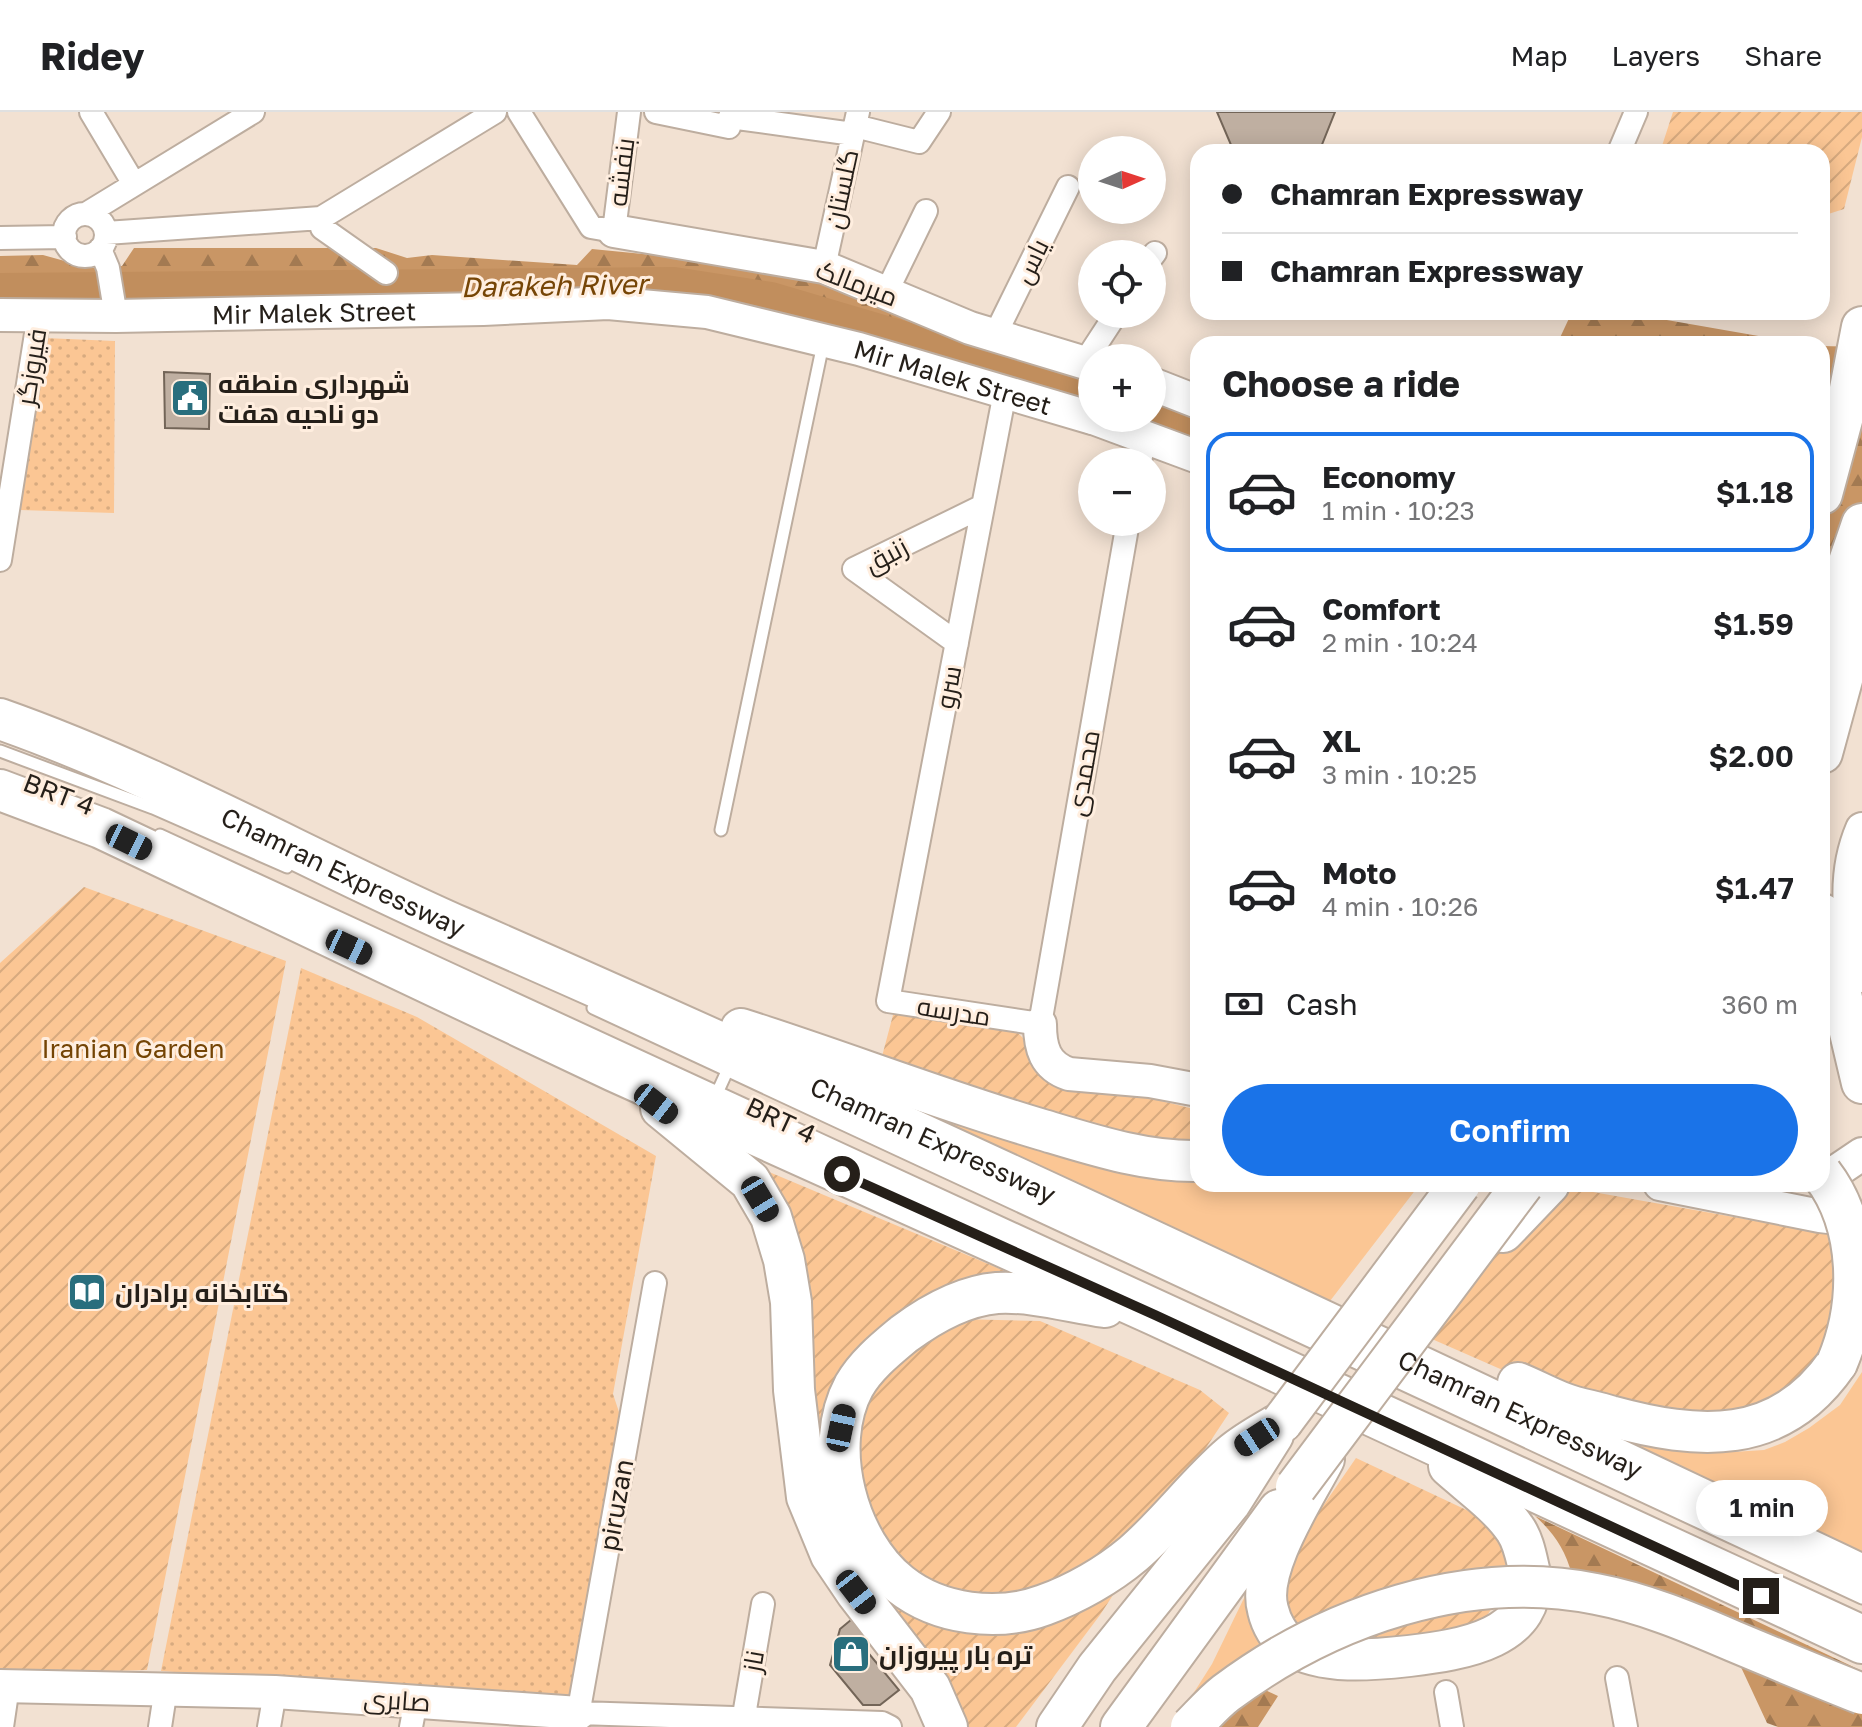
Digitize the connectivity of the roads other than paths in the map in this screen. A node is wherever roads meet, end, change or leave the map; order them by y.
1 (91, 112) edge
2 (253, 112) edge
3 (495, 112) edge
4 (519, 112) edge
5 (629, 112) edge
6 (656, 112) edge
7 (939, 112) edge
8 (1636, 112) edge
9 (856, 124) edge
10 (1622, 144) edge
11 (134, 184) junction
12 (1068, 187) dead end
13 (926, 211) dead end
14 (86, 214) junction
15 (321, 218) junction
16 (614, 231) junction
17 (65, 237) junction
18 (0, 238) edge
19 (105, 250) junction
20 (824, 267) junction
21 (386, 273) dead end
22 (886, 293) junction
23 (114, 308) junction
24 (0, 315) edge
25 (39, 315) junction
26 (1862, 327) edge
27 (995, 335) junction
28 (824, 340) junction
29 (1078, 361) edge
30 (1166, 387) edge
31 (1005, 392) junction
32 (1190, 392) edge
33 (1078, 414) edge
34 (1115, 432) edge
35 (1140, 448) edge
36 (1166, 452) edge
37 (1190, 456) edge
38 (1830, 464) edge
39 (983, 506) junction
40 (1862, 524) edge
41 (1126, 536) edge
42 (0, 560) edge
43 (1862, 606) edge
44 (1830, 618) edge
45 (957, 643) junction
46 (0, 719) edge
47 (1830, 724) edge
48 (0, 751) edge
49 (0, 790) edge
50 (1862, 829) edge
51 (721, 830) dead end
52 (154, 832) dead end
53 (293, 870) dead end
54 (1830, 948) edge
55 (1862, 976) edge
56 (890, 982) joint
57 (598, 998) junction
58 (1040, 1024) junction
59 (728, 1069) junction
60 (614, 1071) junction
61 (1862, 1083) edge
62 (1190, 1088) edge
63 (718, 1091) junction
64 (1862, 1154) edge
65 (1190, 1161) edge
66 (1830, 1176) edge
67 (1830, 1186) edge
68 (1454, 1192) edge
69 (1517, 1192) edge
70 (1541, 1192) edge
71 (1705, 1192) edge
72 (1778, 1192) edge
73 (1808, 1192) edge
74 (1744, 1199) junction
75 (1820, 1216) junction
76 (1860, 1218) edge
77 (655, 1283) dead end
78 (1439, 1298) junction
79 (1155, 1315) junction
80 (1329, 1324) junction
81 (1282, 1422) junction
82 (1339, 1430) junction
83 (1416, 1437) junction
84 (1862, 1575) edge
85 (1862, 1598) edge
86 (763, 1604) dead end
87 (1862, 1620) edge
88 (1862, 1643) edge
89 (1617, 1678) dead end
90 (4, 1686) edge
91 (166, 1688) junction
92 (275, 1692) junction
93 (1446, 1692) dead end
94 (1862, 1694) edge
95 (413, 1714) edge
96 (577, 1720) edge
97 (742, 1723) edge
98 (886, 1725) edge
99 (2, 1727) edge
100 (160, 1727) edge
101 (269, 1727) edge
102 (947, 1727) edge
103 (1057, 1727) edge
104 (1121, 1727) edge
105 (1191, 1727) edge
106 (1452, 1727) edge
107 (1626, 1727) edge

1 - 11 street
2 - 11 street
3 - 15 street
4 - 16 street
5 - 16 street, بنفشه
6 - 9 street
7 - 9 street
8 - 10 street
9 - 20 street, گلستان
11 - 14 street
12 - 27 street, یاس
13 - 22 street
14 - 17 street
14 - 19 street
15 - 19 street
15 - 21 street
16 - 20 street, میرمالک
17 - 18 street
17 - 19 street
19 - 23 street
20 - 22 street, میرمالک
22 - 27 street, میرمالک
23 - 25 street, Mir Malek Street
23 - 28 street, Mir Malek Street
24 - 25 street, Mir Malek Street
25 - 42 street, فیروزگر
26 - 38 highway
27 - 29 street, میرمالک
28 - 31 street, Mir Malek Street
28 - 51 lane
30 - 32 street
31 - 33 street, Mir Malek Street
31 - 39 street, سرو
34 - 35 street, Mir Malek Street
36 - 37 street, Mir Malek Street
39 - 45 street, سرو
39 - 45 street, زنبق
40 - 44 highway
41 - 58 street, محمدی
43 - 47 highway
45 - 56 street, سرو
46 - 57 highway, Chamran Expressway
48 - 53 lane, BRT 4
49 - 60 highway
50 - 55 street
52 - 63 lane, BRT 4
54 - 61 highway
56 - 58 street, مدرسه
57 - 59 lane, BRT 4
57 - 65 highway
57 - 80 highway, Chamran Expressway
58 - 62 street
59 - 63 lane
59 - 85 lane, BRT 4
60 - 79 highway
60 - 102 highway
63 - 87 lane, BRT 4
64 - 66 street
67 - 80 highway, bridge
68 - 81 highway, bridge
69 - 78 highway, bridge
70 - 78 highway, bridge
71 - 74 street
72 - 74 street
73 - 75 street
74 - 75 street
75 - 76 street
77 - 96 street, piruzan
78 - 82 highway, bridge
79 - 81 highway
79 - 83 highway
80 - 84 highway, Chamran Expressway
81 - 103 highway
82 - 83 highway
82 - 104 highway, bridge
83 - 88 highway
86 - 97 street, ناز
89 - 107 street
90 - 91 street, صابری
90 - 99 street
91 - 92 street, صابری
91 - 100 street
92 - 95 street, صابری
92 - 101 street
93 - 106 street
94 - 105 highway, bridge
95 - 96 street, صابری
96 - 97 street, صابری
97 - 98 street, صابری

